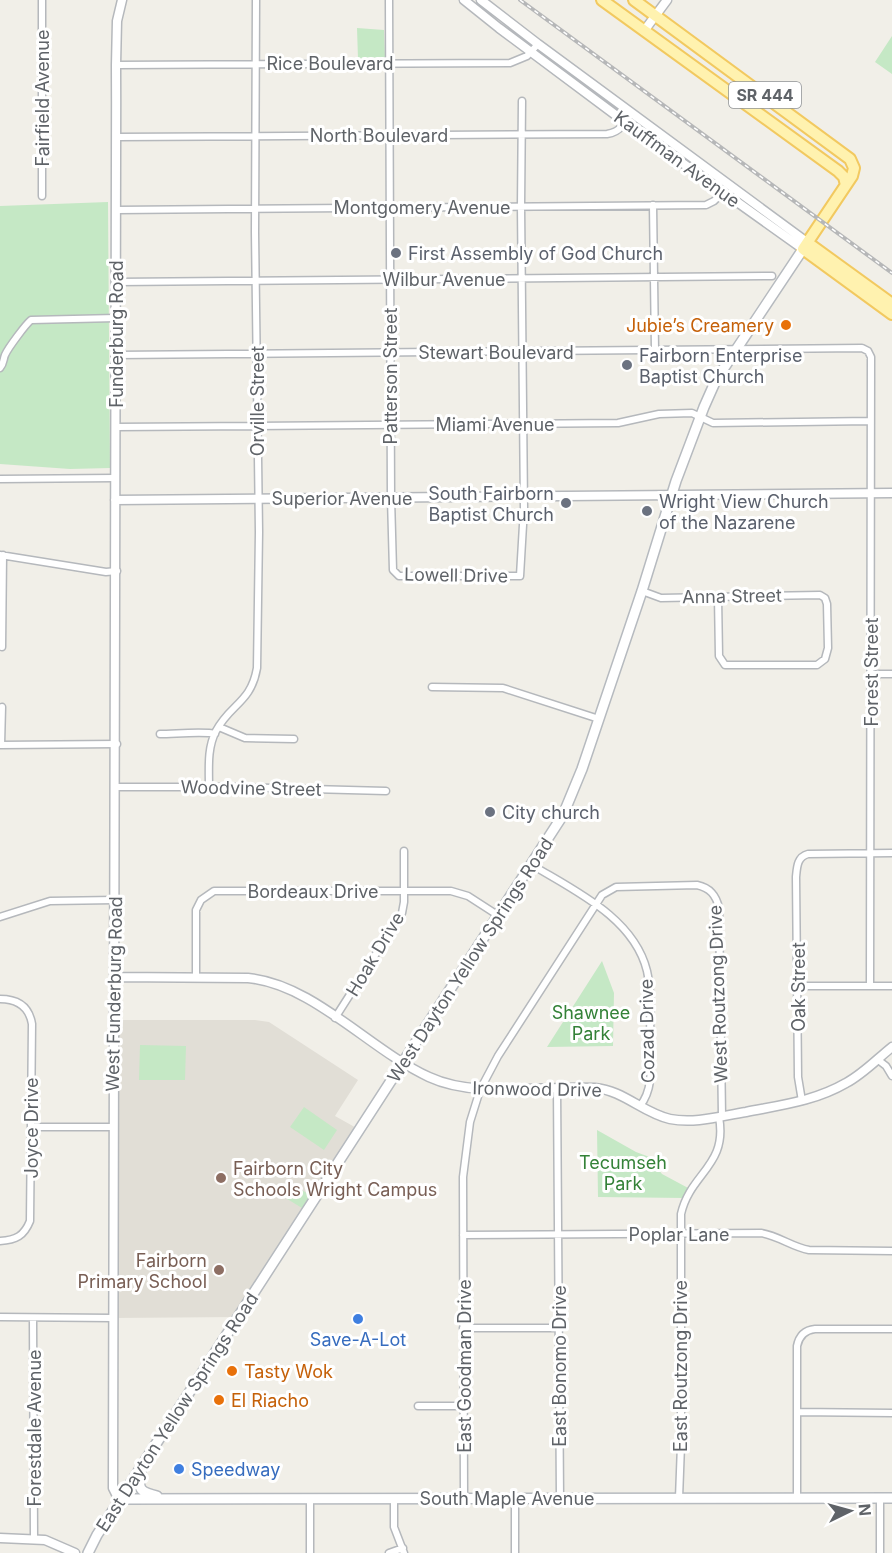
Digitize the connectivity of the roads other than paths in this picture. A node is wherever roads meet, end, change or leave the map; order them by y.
1 (42, 0) edge
2 (122, 0) edge
3 (256, 0) edge
4 (389, 0) edge
5 (464, 0) edge
6 (482, 0) edge
7 (602, 0) edge
8 (634, 0) edge
9 (667, 0) edge
10 (655, 15) junction
11 (644, 31) junction
12 (535, 48) junction
13 (389, 62) junction
14 (256, 63) junction
15 (116, 64) junction
16 (522, 101) dead end
17 (629, 111) junction
18 (625, 122) junction
19 (521, 134) junction
20 (388, 135) junction
21 (255, 136) junction
22 (117, 137) junction
23 (846, 185) junction
24 (723, 192) junction
25 (42, 196) dead end
26 (653, 205) junction
27 (521, 206) junction
28 (388, 207) junction
29 (255, 208) junction
30 (117, 210) junction
31 (806, 246) junction
32 (772, 276) dead end
33 (654, 278) junction
34 (521, 279) junction
35 (389, 280) junction
36 (256, 281) junction
37 (116, 282) junction
38 (892, 304) edge
39 (892, 314) edge
40 (116, 318) junction
41 (655, 350) junction
42 (737, 350) junction
43 (522, 351) junction
44 (389, 352) junction
45 (256, 353) junction
46 (116, 355) junction
47 (3, 356) edge
48 (871, 357) joint
49 (0, 368) edge
50 (700, 416) junction
51 (870, 421) junction
52 (522, 424) junction
53 (390, 425) junction
54 (257, 426) junction
55 (116, 427) junction
56 (116, 478) junction
57 (0, 479) edge
58 (870, 493) junction
59 (892, 493) edge
60 (672, 494) junction
61 (524, 496) junction
62 (391, 498) junction
63 (258, 499) junction
64 (115, 500) junction
65 (1, 555) edge
66 (117, 571) junction
67 (393, 571) joint
68 (642, 591) junction
69 (718, 597) junction
70 (1, 598) edge
71 (2, 647) dead end
72 (117, 670) joint
73 (871, 674) junction
74 (892, 674) edge
75 (432, 687) dead end
76 (2, 707) dead end
77 (599, 719) junction
78 (217, 731) junction
79 (160, 734) dead end
80 (294, 739) dead end
81 (117, 744) junction
82 (1, 745) edge
83 (116, 787) junction
84 (209, 787) junction
85 (386, 791) dead end
86 (404, 851) dead end
87 (870, 853) junction
88 (892, 853) edge
89 (532, 865) junction
90 (405, 891) junction
91 (115, 900) junction
92 (595, 905) junction
93 (499, 916) junction
94 (0, 917) edge
95 (114, 977) junction
96 (196, 978) junction
97 (798, 986) junction
98 (870, 986) junction
99 (892, 986) edge
100 (0, 999) edge
101 (335, 1018) junction
102 (892, 1047) edge
103 (877, 1059) junction
104 (404, 1062) junction
105 (892, 1077) edge
106 (557, 1088) junction
107 (482, 1089) junction
108 (802, 1101) junction
109 (640, 1106) junction
110 (721, 1116) junction
111 (31, 1127) junction
112 (113, 1127) junction
113 (558, 1234) junction
114 (680, 1234) junction
115 (463, 1235) junction
116 (0, 1241) edge
117 (892, 1251) edge
118 (268, 1271) joint
119 (0, 1317) edge
120 (33, 1317) junction
121 (113, 1318) junction
122 (464, 1328) junction
123 (559, 1328) junction
124 (892, 1329) edge
125 (418, 1406) dead end
126 (464, 1406) junction
127 (797, 1412) junction
128 (892, 1413) edge
129 (144, 1463) junction
130 (797, 1497) junction
131 (310, 1498) junction
132 (394, 1498) junction
133 (464, 1498) junction
134 (515, 1498) junction
135 (560, 1498) junction
136 (679, 1498) junction
137 (880, 1498) junction
138 (892, 1498) edge
139 (122, 1499) junction
140 (171, 1499) junction
141 (0, 1538) edge
142 (34, 1539) junction
143 (404, 1550) edge
144 (75, 1553) edge
145 (88, 1553) edge
146 (310, 1553) edge
147 (389, 1553) edge
148 (515, 1553) edge
149 (880, 1553) edge

1 - 25 street, Fairfield Avenue
2 - 15 street, Funderburg Road
3 - 14 street, Orville Street
4 - 13 street, Patterson Street
5 - 12 street, Kauffman Avenue
6 - 12 street, Kauffman Avenue
7 - 11 main road, SR 444
8 - 10 main road, SR 444
9 - 10 street
10 - 11 street
10 - 23 main road, SR 444
11 - 23 main road, SR 444
12 - 13 street, Rice Boulevard
12 - 17 street, Kauffman Avenue
12 - 18 street, Kauffman Avenue
13 - 14 street, Rice Boulevard
13 - 20 street, Patterson Street
14 - 15 street, Rice Boulevard
14 - 21 street, Orville Street
15 - 22 street, Funderburg Road
16 - 19 street
17 - 18 street
17 - 31 street, Kauffman Avenue
18 - 19 street, North Boulevard
18 - 24 street, Kauffman Avenue
19 - 20 street, North Boulevard
19 - 27 street
20 - 21 street, North Boulevard
20 - 28 street, Patterson Street
21 - 22 street, North Boulevard
21 - 29 street, Orville Street
22 - 30 street, Funderburg Road
23 - 31 main road, West Dayton Yellow Springs Road / SR 444
24 - 26 street, Montgomery Avenue
24 - 31 street, Kauffman Avenue
26 - 27 street, Montgomery Avenue
26 - 33 street
27 - 28 street, Montgomery Avenue
27 - 34 street
28 - 29 street, Montgomery Avenue
28 - 35 street, Patterson Street
29 - 30 street, Montgomery Avenue
29 - 36 street, Orville Street
30 - 37 street, Funderburg Road
31 - 38 main road, Kauffman Avenue
31 - 39 main road, Kauffman Avenue
31 - 42 main road, West Dayton Yellow Springs Road
32 - 33 street, Wilbur Avenue
33 - 34 street, Wilbur Avenue
33 - 41 street
34 - 35 street, Wilbur Avenue
34 - 43 street
35 - 36 street, Wilbur Avenue
35 - 44 street, Patterson Street
36 - 37 street, Wilbur Avenue
36 - 45 street, Orville Street
37 - 40 street, Funderburg Road
40 - 46 street, Funderburg Road
40 - 47 street
41 - 42 street, Stewart Boulevard
41 - 43 street, Stewart Boulevard
42 - 48 street, Stewart Boulevard
42 - 50 main road, West Dayton Yellow Springs Road
43 - 44 street, Stewart Boulevard
43 - 52 street
44 - 45 street, Stewart Boulevard
44 - 53 street, Patterson Street
45 - 46 street, Stewart Boulevard
45 - 54 street, Orville Street
46 - 55 street, Funderburg Road
47 - 49 street
48 - 51 street, Forest Street
50 - 51 street, Miami Avenue
50 - 52 street, Miami Avenue
50 - 60 main road, West Dayton Yellow Springs Road
51 - 58 street, Forest Street
52 - 53 street, Miami Avenue
52 - 61 street
53 - 54 street, Miami Avenue
53 - 62 street, Patterson Street
54 - 55 street, Miami Avenue
54 - 63 street, Orville Street
55 - 56 street, Funderburg Road
56 - 57 street
56 - 64 street, Funderburg Road
58 - 59 street, Superior Avenue
58 - 60 street, Superior Avenue
58 - 73 street, Forest Street
60 - 61 street, Superior Avenue
60 - 68 main road, West Dayton Yellow Springs Road
61 - 62 street, Superior Avenue
61 - 67 street, Lowell Drive
62 - 63 street, Superior Avenue
62 - 67 street, Patterson Street
63 - 64 street, Superior Avenue
63 - 78 street, Orville Street
64 - 66 street, Funderburg Road
65 - 66 street
65 - 70 street
66 - 72 street, Funderburg Road
68 - 69 street, Anna Street
68 - 77 main road, West Dayton Yellow Springs Road
69 - 69 street, Anna Street
70 - 71 street
72 - 81 street, West Funderburg Road
73 - 74 street
73 - 87 street, Forest Street
75 - 77 street
76 - 82 street
77 - 89 main road, West Dayton Yellow Springs Road
78 - 79 street
78 - 80 street
78 - 84 street
81 - 82 street
81 - 83 street, West Funderburg Road
83 - 84 street, Woodvine Street
83 - 91 street, West Funderburg Road
84 - 85 street, Woodvine Street
86 - 90 street, Hoak Drive
87 - 88 street
87 - 97 street, Oak Street
87 - 98 street, Forest Street
89 - 92 street, Cozad Drive
89 - 93 main road, West Dayton Yellow Springs Road
90 - 93 street, Bordeaux Drive
90 - 96 street, Bordeaux Drive
90 - 101 street, Hoak Drive
91 - 94 street
91 - 95 street, West Funderburg Road
92 - 107 street, East Goodman Drive
92 - 109 street, Cozad Drive
92 - 110 street, West Routzong Drive
93 - 104 main road, West Dayton Yellow Springs Road
95 - 96 street, Ironwood Drive
95 - 112 street, West Funderburg Road
96 - 101 street, Ironwood Drive
97 - 98 street
97 - 108 street, Oak Street
98 - 99 street
100 - 111 street, Joyce Drive
101 - 104 street, Ironwood Drive
102 - 103 street, Ironwood Drive
103 - 105 street
103 - 108 street, Ironwood Drive
104 - 107 street, Ironwood Drive
104 - 118 main road, West Dayton Yellow Springs Road
106 - 107 street, Ironwood Drive
106 - 109 street, Ironwood Drive
106 - 113 street, East Bonomo Drive
107 - 115 street, East Goodman Drive
108 - 110 street, Ironwood Drive
109 - 110 street, Ironwood Drive
110 - 114 street, West Routzong Drive
111 - 112 street
111 - 116 street, Joyce Drive
112 - 121 street, West Funderburg Road
113 - 114 street, Poplar Lane
113 - 115 street, Poplar Lane
113 - 123 street, East Bonomo Drive
114 - 117 street, Poplar Lane
114 - 136 street, East Routzong Drive
115 - 122 street, East Goodman Drive
118 - 129 main road, East Dayton Yellow Springs Road
119 - 120 street
120 - 121 street
120 - 142 street, Forestdale Avenue
121 - 139 street, West Funderburg Road
122 - 123 street
122 - 126 street, East Goodman Drive
123 - 135 street, East Bonomo Drive
124 - 127 street
125 - 126 street
126 - 133 street, East Goodman Drive
127 - 128 street
127 - 130 street
129 - 139 main road, East Dayton Yellow Springs Road
129 - 140 main road
130 - 136 main road, South Maple Avenue
130 - 137 main road, South Maple Avenue
131 - 132 main road, South Maple Avenue
131 - 140 main road, South Maple Avenue
131 - 146 street
132 - 133 main road, South Maple Avenue
132 - 143 street
133 - 134 main road, South Maple Avenue
134 - 135 main road, South Maple Avenue
134 - 148 street
135 - 136 main road, South Maple Avenue
137 - 138 main road, South Maple Avenue
137 - 149 street
139 - 140 main road, South Maple Avenue
139 - 145 main road, East Dayton Yellow Springs Road
141 - 142 street
142 - 144 street
143 - 147 street

